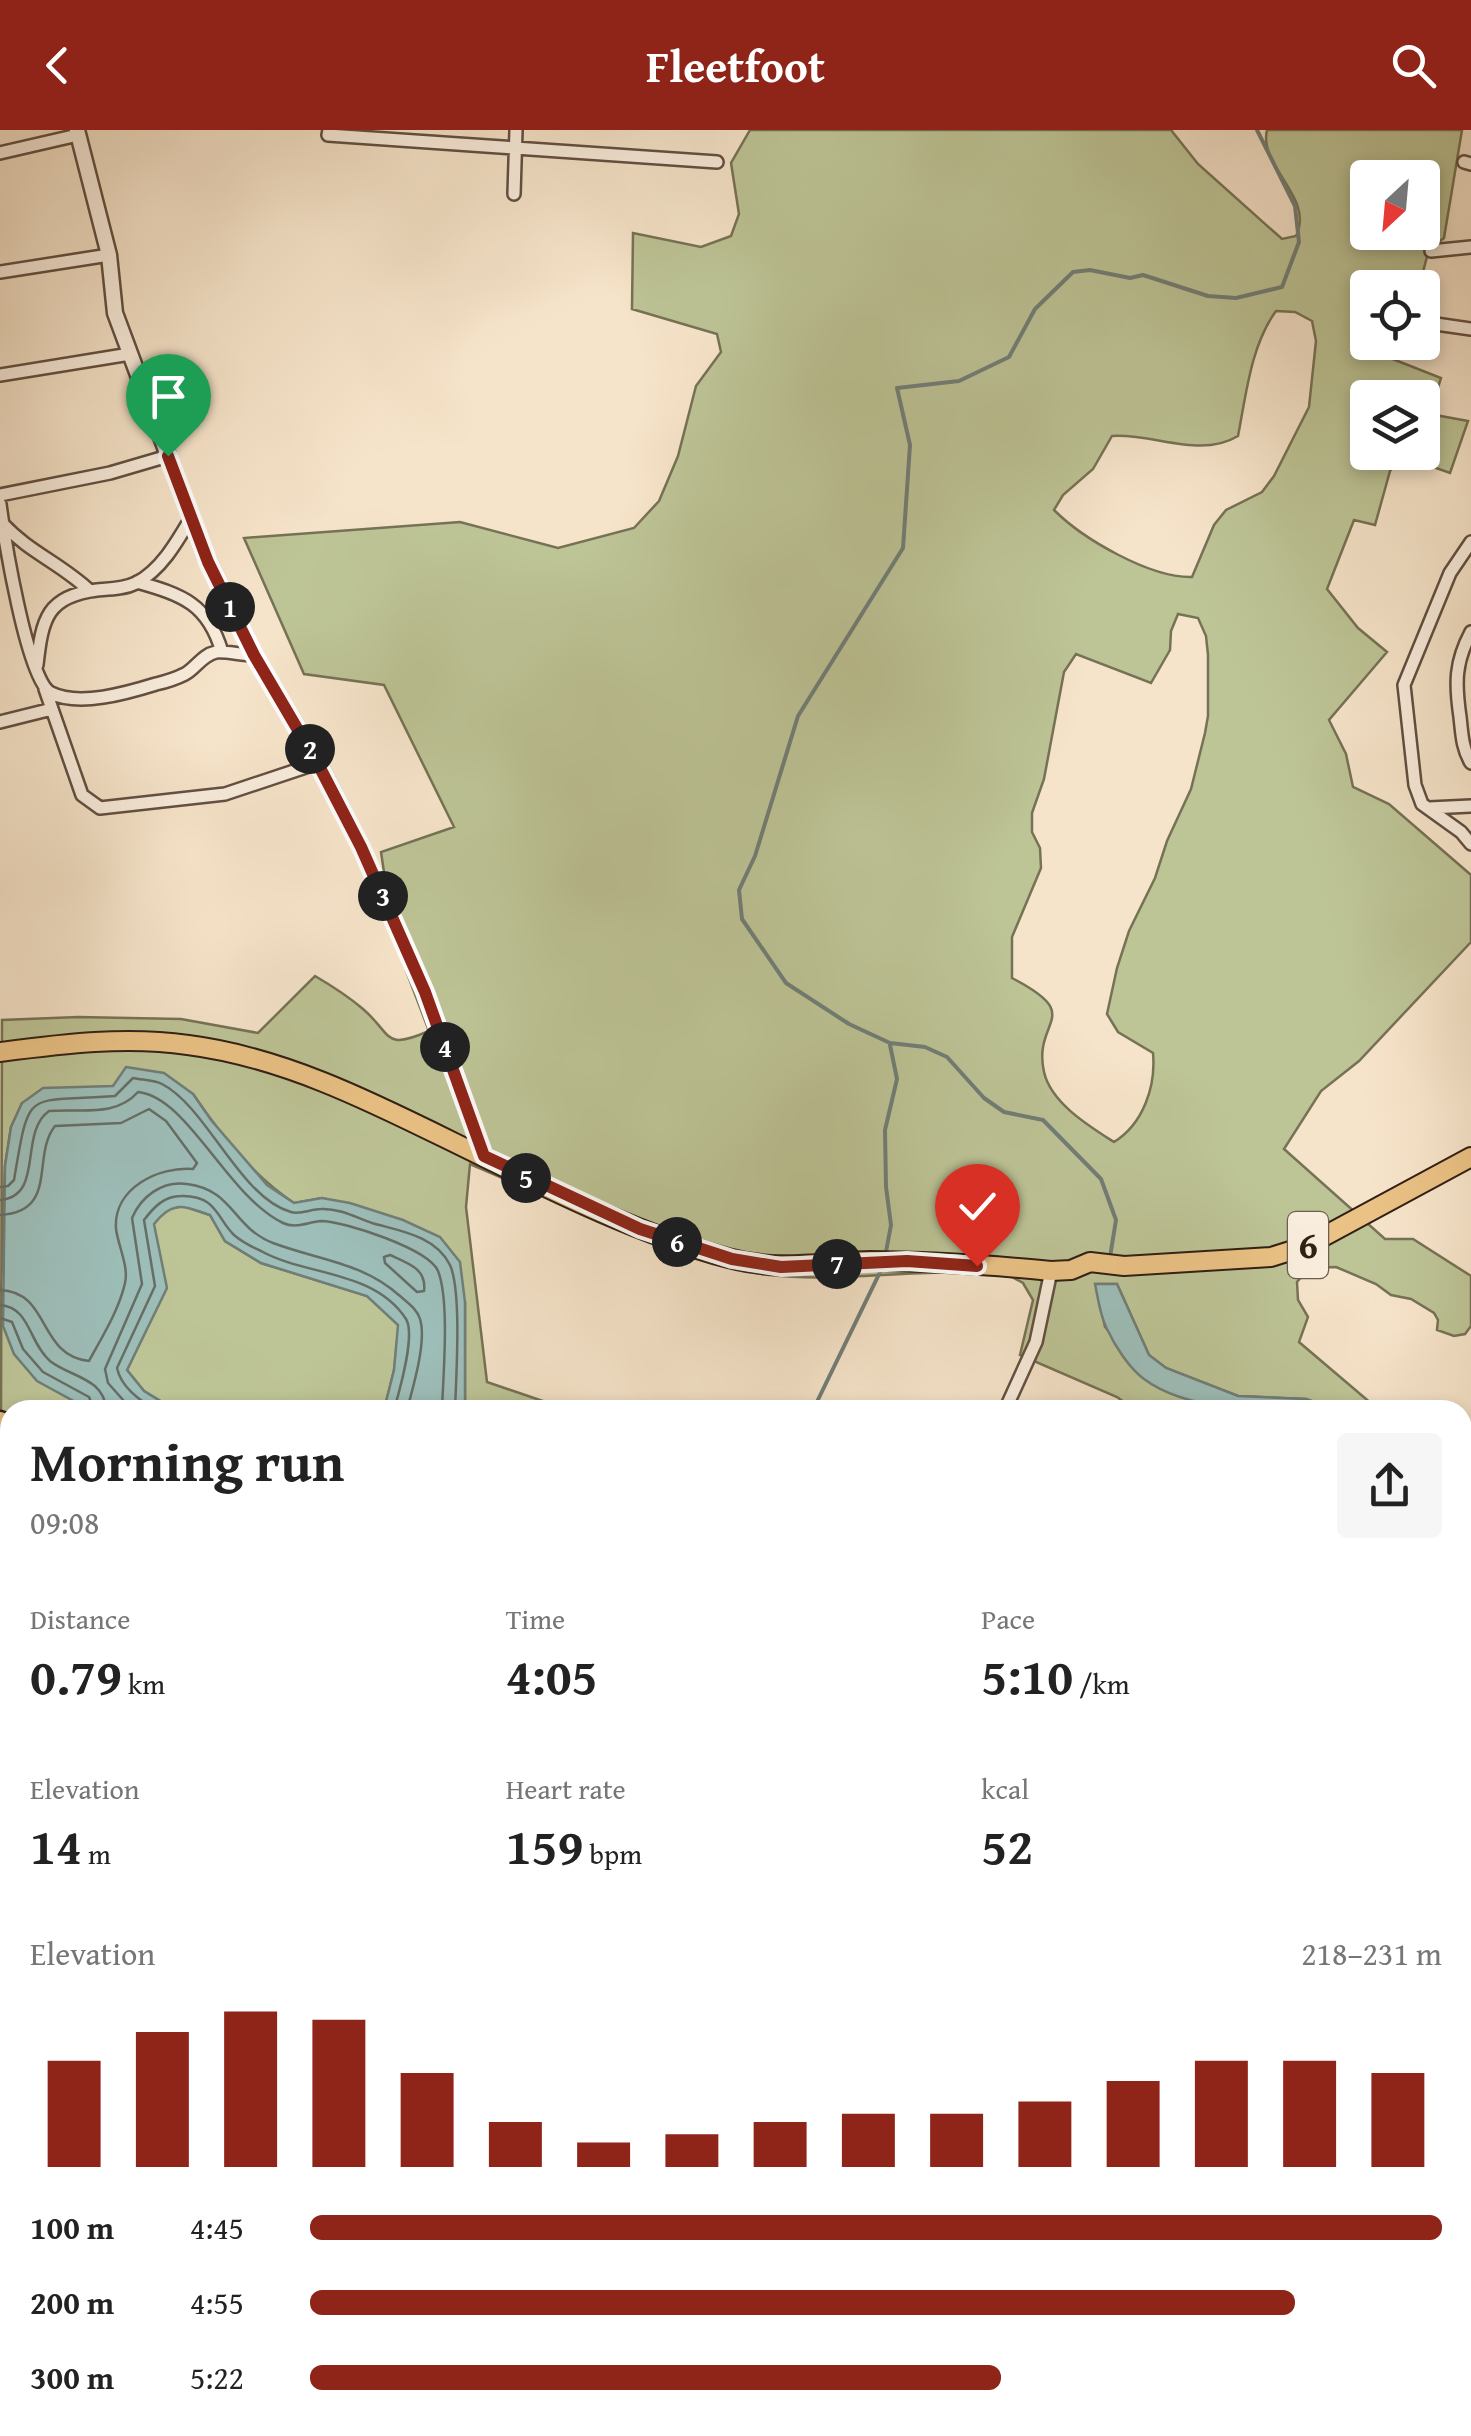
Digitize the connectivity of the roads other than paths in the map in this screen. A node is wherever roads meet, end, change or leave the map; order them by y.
1 (328, 130) edge
2 (516, 130) edge
3 (78, 132) edge
4 (516, 146) junction
5 (0, 153) edge
6 (717, 162) dead end
7 (514, 194) dead end
8 (1471, 247) edge
9 (1431, 251) dead end
10 (108, 255) junction
11 (0, 272) edge
12 (1440, 325) edge
13 (1471, 329) edge
14 (130, 354) junction
15 (0, 375) edge
16 (168, 456) junction
17 (0, 495) edge
18 (0, 504) edge
19 (191, 518) junction
20 (2, 524) edge
21 (1471, 542) edge
22 (137, 582) junction
23 (90, 591) junction
24 (1471, 632) edge
25 (222, 652) junction
26 (254, 655) junction
27 (36, 672) junction
28 (45, 689) junction
29 (52, 710) junction
30 (1466, 717) edge
31 (0, 722) edge
32 (1471, 763) edge
33 (318, 764) junction
34 (1471, 806) edge
35 (1429, 808) junction
36 (1471, 844) edge
37 (0, 1052) edge
38 (484, 1156) junction
39 (1471, 1157) edge
40 (1052, 1271) junction
41 (1010, 1400) edge

1 - 4 street
2 - 4 street
3 - 5 street
3 - 10 street
4 - 6 street
4 - 7 street
8 - 9 street
10 - 11 street
10 - 14 street
12 - 13 street
14 - 15 street
14 - 16 street
16 - 17 street
16 - 19 street
18 - 20 street
19 - 22 street
19 - 26 street
20 - 23 street
20 - 27 street
21 - 35 street
22 - 23 street
22 - 25 street
23 - 27 street
24 - 30 street
25 - 26 street
25 - 28 street
26 - 33 street
27 - 28 street
28 - 29 street
29 - 31 street
29 - 33 street
30 - 32 street
33 - 38 street
34 - 35 street
35 - 36 street
37 - 38 main road, 6
38 - 40 main road, 6
39 - 40 main road, 6
40 - 41 street

